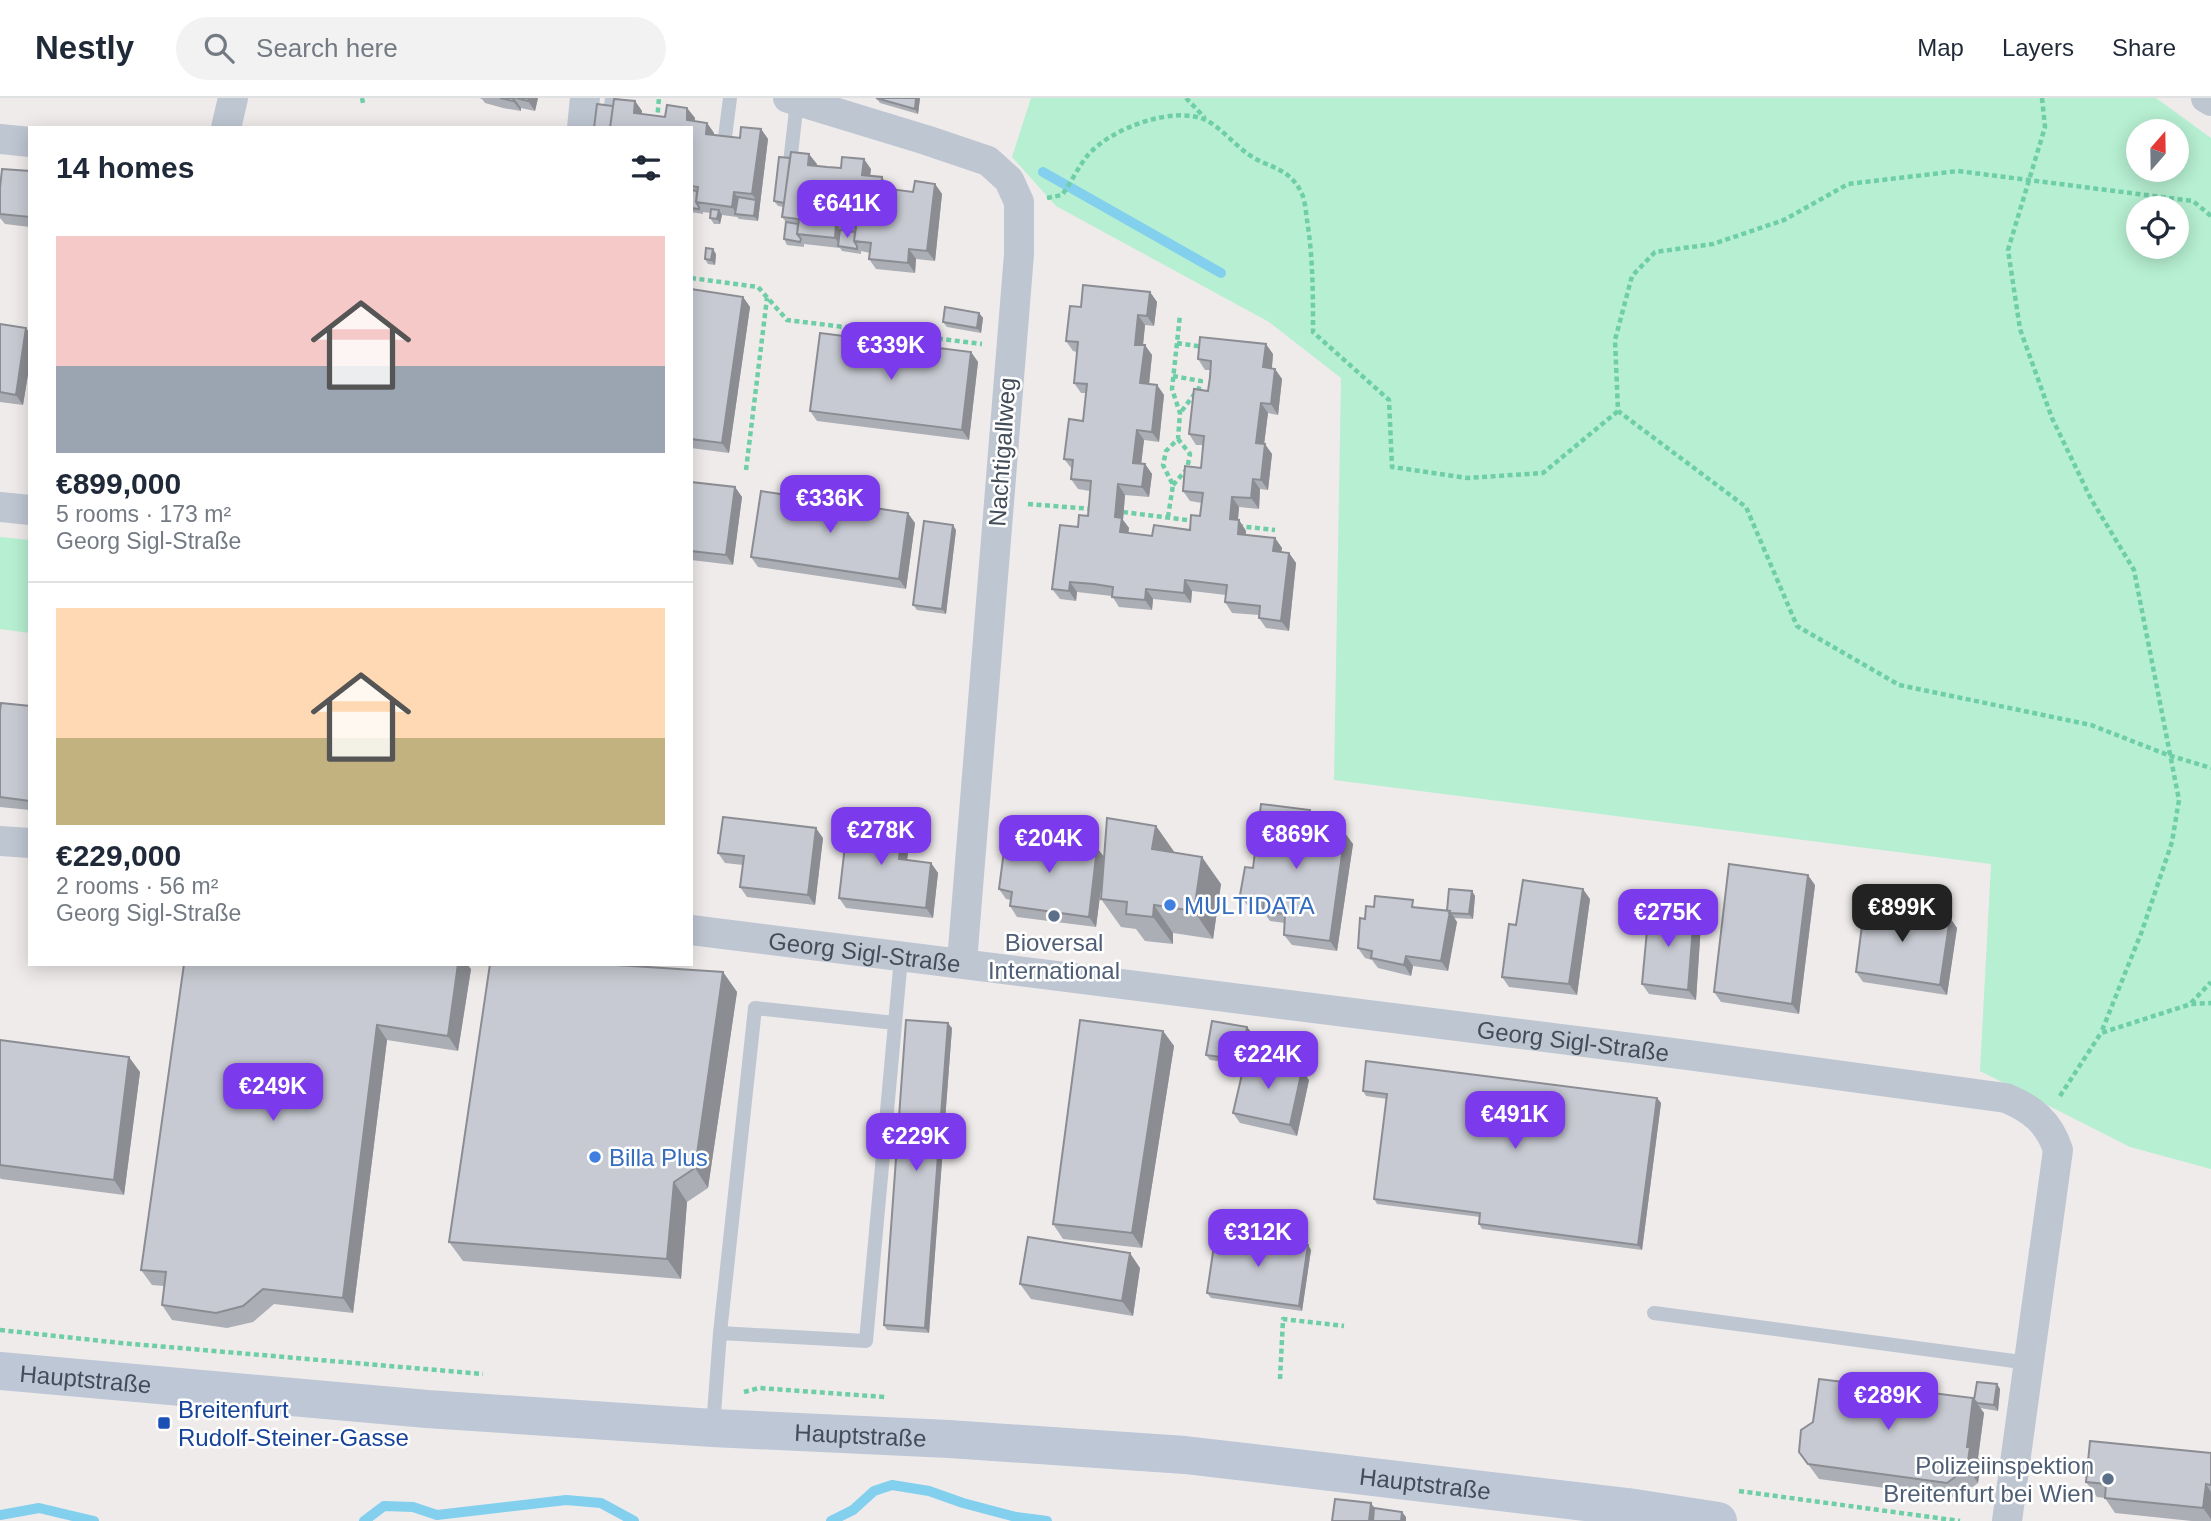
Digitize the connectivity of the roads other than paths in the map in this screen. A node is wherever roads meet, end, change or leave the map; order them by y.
1 (233, 98) edge
2 (730, 98) edge
3 (2206, 98) edge
4 (792, 99) edge
5 (2211, 101) edge
6 (602, 102) edge
7 (226, 126) edge
8 (584, 126) edge
9 (0, 139) edge
10 (28, 142) edge
11 (724, 145) edge
12 (790, 163) edge
13 (0, 507) edge
14 (28, 510) edge
15 (0, 841) edge
16 (28, 844) edge
17 (693, 930) edge
18 (901, 958) junction
19 (962, 962) junction
20 (895, 1023) junction
21 (1654, 1313) dead end
22 (720, 1333) junction
23 (2029, 1363) junction
24 (0, 1371) edge
25 (713, 1428) junction
26 (1718, 1521) edge
27 (2007, 1521) edge

1 - 7 street
2 - 11 lane
3 - 5 street
4 - 12 lane
4 - 19 street, Nachtigallweg
6 - 8 street
9 - 10 street
13 - 14 street
15 - 16 street
17 - 18 street, Georg Sigl-Straße
18 - 19 street, Georg Sigl-Straße
18 - 20 lane
19 - 23 street, Georg Sigl-Straße
20 - 22 lane
20 - 22 lane
21 - 23 lane
22 - 25 lane
23 - 27 street
24 - 25 main road, Hauptstraße
25 - 26 main road, Hauptstraße

